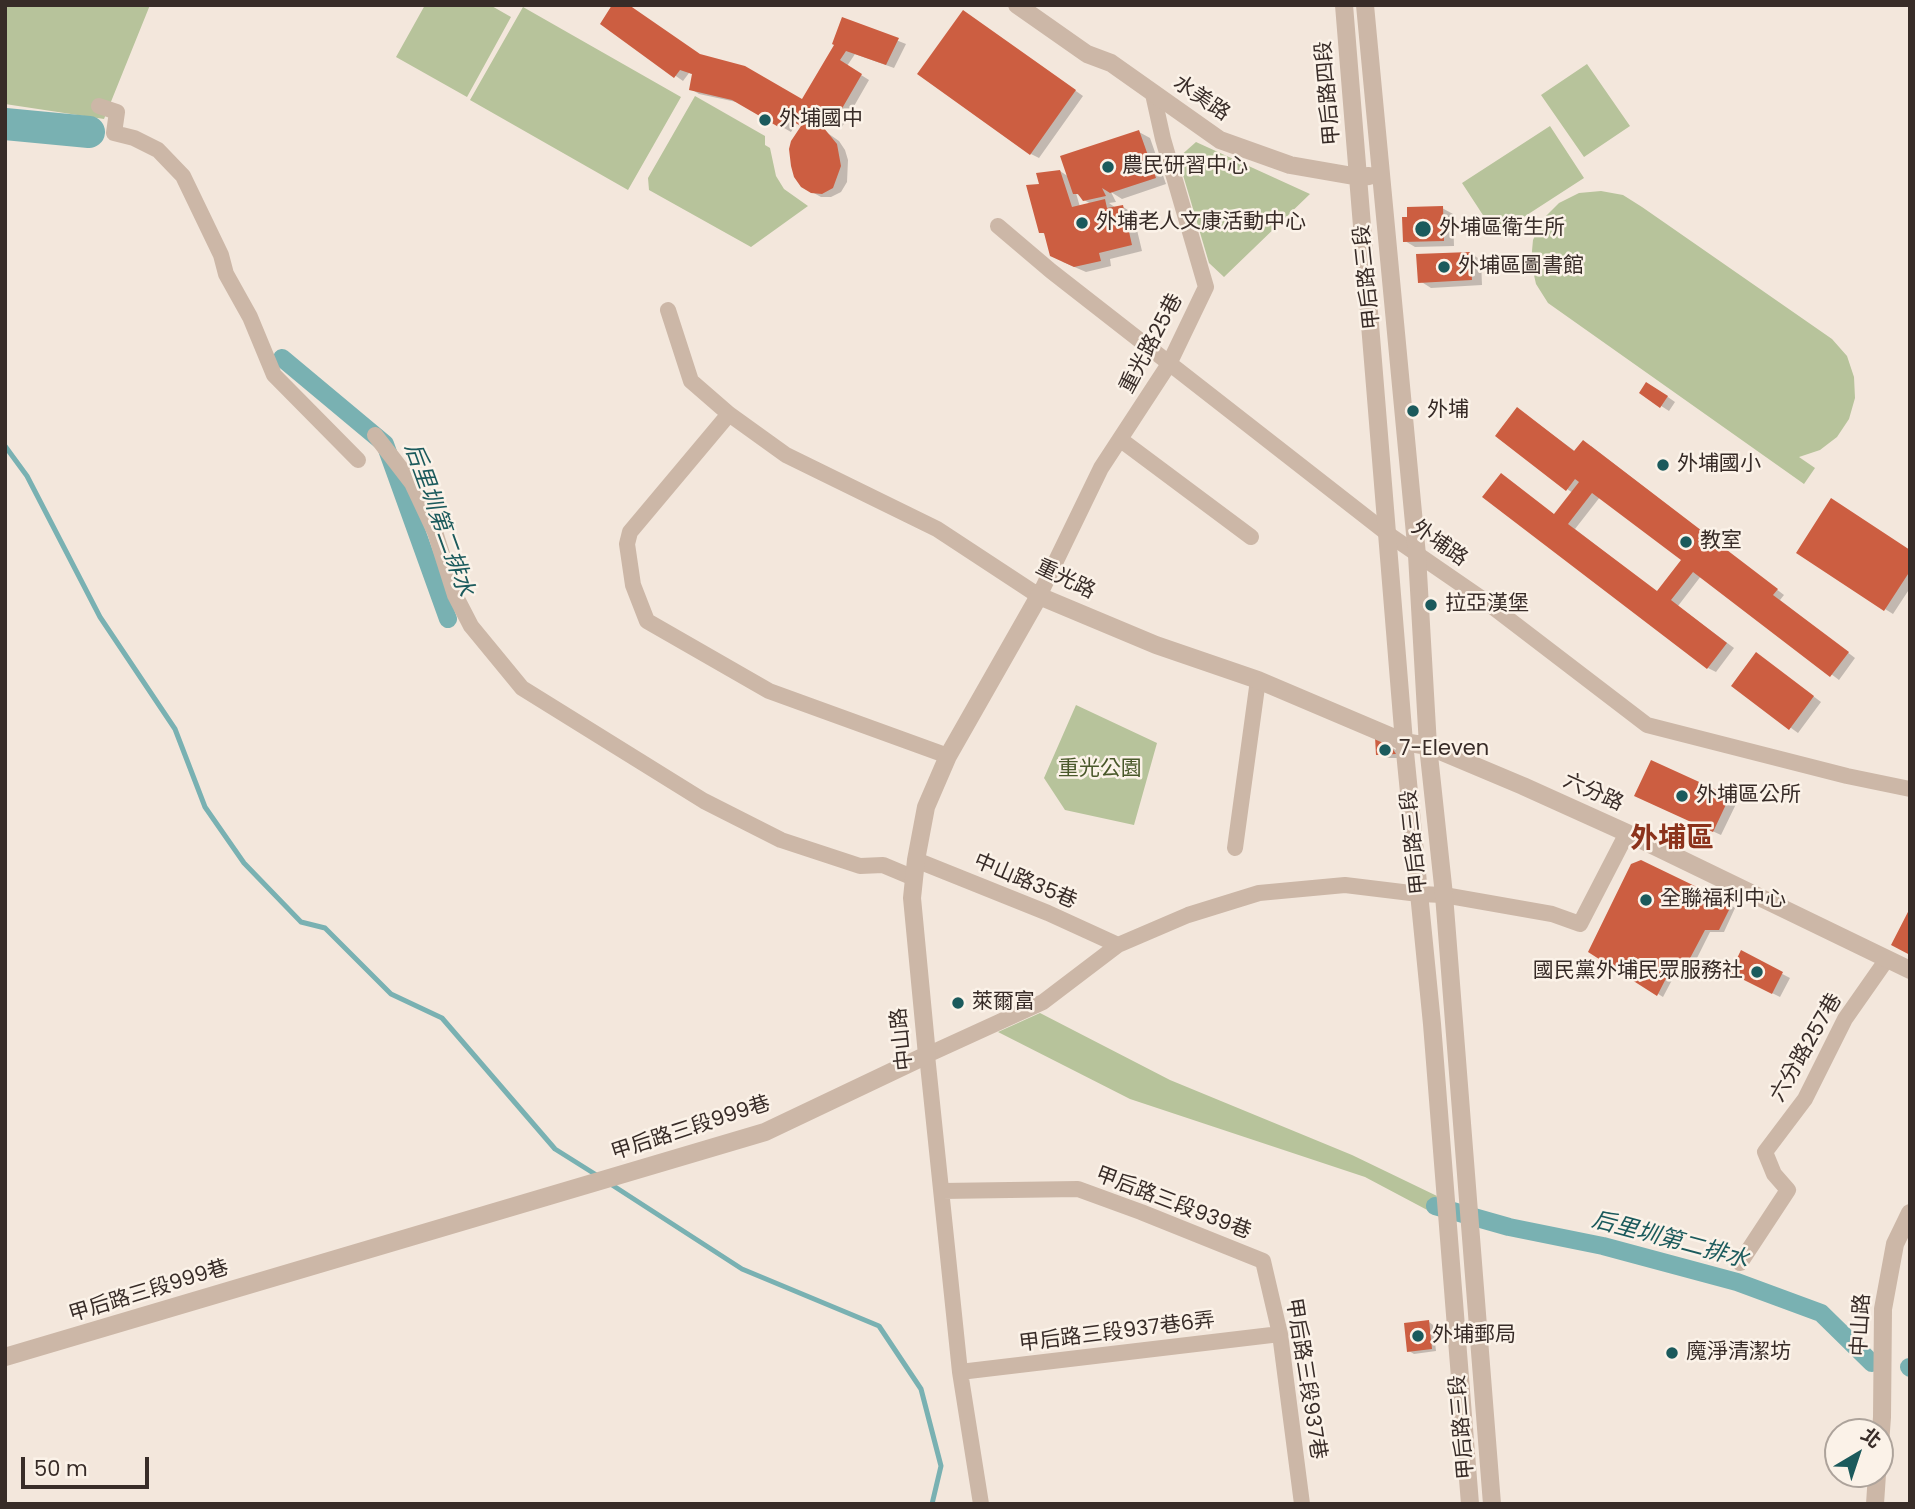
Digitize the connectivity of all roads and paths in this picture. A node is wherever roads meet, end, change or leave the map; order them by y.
1 (1017, 5) edge
2 (1344, 5) edge
3 (1365, 5) edge
4 (1153, 94) junction
5 (99, 106) dead end
6 (1381, 175) junction
7 (1359, 177) junction
8 (998, 226) dead end
9 (668, 310) dead end
10 (1169, 363) junction
11 (729, 414) junction
12 (375, 435) dead end
13 (1121, 440) junction
14 (358, 460) dead end
15 (1388, 534) junction
16 (1251, 537) dead end
17 (1417, 555) junction
18 (1039, 596) junction
19 (1258, 680) junction
20 (1404, 742) junction
21 (1428, 746) junction
22 (948, 756) junction
23 (1910, 789) edge
24 (1627, 833) junction
25 (1235, 848) dead end
26 (916, 859) junction
27 (914, 878) junction
28 (1419, 894) junction
29 (1444, 895) junction
30 (1118, 945) junction
31 (1887, 959) junction
32 (1910, 970) edge
33 (928, 1055) junction
34 (942, 1191) junction
35 (1910, 1213) edge
36 (1263, 1261) joint
37 (1740, 1263) dead end
38 (1280, 1334) junction
39 (5, 1357) edge
40 (960, 1372) junction
41 (1881, 1418) edge
42 (981, 1504) edge
43 (1302, 1504) edge
44 (1470, 1504) edge
45 (1492, 1504) edge

1 - 4 street, 水美路
2 - 7 street, 甲后路四段
3 - 6 street, 甲后路四段
4 - 7 street, 水美路
4 - 10 street, 重光路25巷
5 - 14 street
6 - 7 street, 水美路
6 - 17 street, 甲后路三段
7 - 15 street, 甲后路三段
8 - 10 street, 外埔路
9 - 11 street, 重光路
10 - 13 street, 重光路25巷
10 - 15 street, 外埔路
11 - 18 street, 重光路
11 - 22 street
12 - 27 street
13 - 16 street
13 - 18 street, 重光路25巷
15 - 17 street, 外埔路
15 - 20 street, 甲后路三段
17 - 21 street, 甲后路三段
17 - 23 street, 外埔路
18 - 19 street, 重光路
18 - 22 street, 中山路
19 - 20 street, 重光路
19 - 25 street
20 - 21 street, 六分路
20 - 28 street, 甲后路三段
21 - 24 street, 六分路
21 - 29 street, 甲后路三段
22 - 26 street, 中山路
24 - 29 street, 甲后路三段999巷
24 - 31 street, 六分路
26 - 27 street, 中山路
26 - 30 street, 中山路35巷
27 - 33 street, 中山路
28 - 29 street, 甲后路三段999巷
28 - 30 street, 甲后路三段999巷
28 - 44 street, 甲后路三段
29 - 45 street, 甲后路三段
30 - 33 street, 甲后路三段999巷
31 - 32 street, 六分路
31 - 37 street, 六分路257巷
33 - 34 street, 中山路
33 - 39 street, 甲后路三段999巷
34 - 36 street, 甲后路三段939巷
34 - 40 street, 中山路
35 - 41 street, 中山路
36 - 38 street, 甲后路三段937巷
38 - 40 street, 甲后路三段937巷6弄
38 - 43 street, 甲后路三段937巷
40 - 42 street, 中山路

